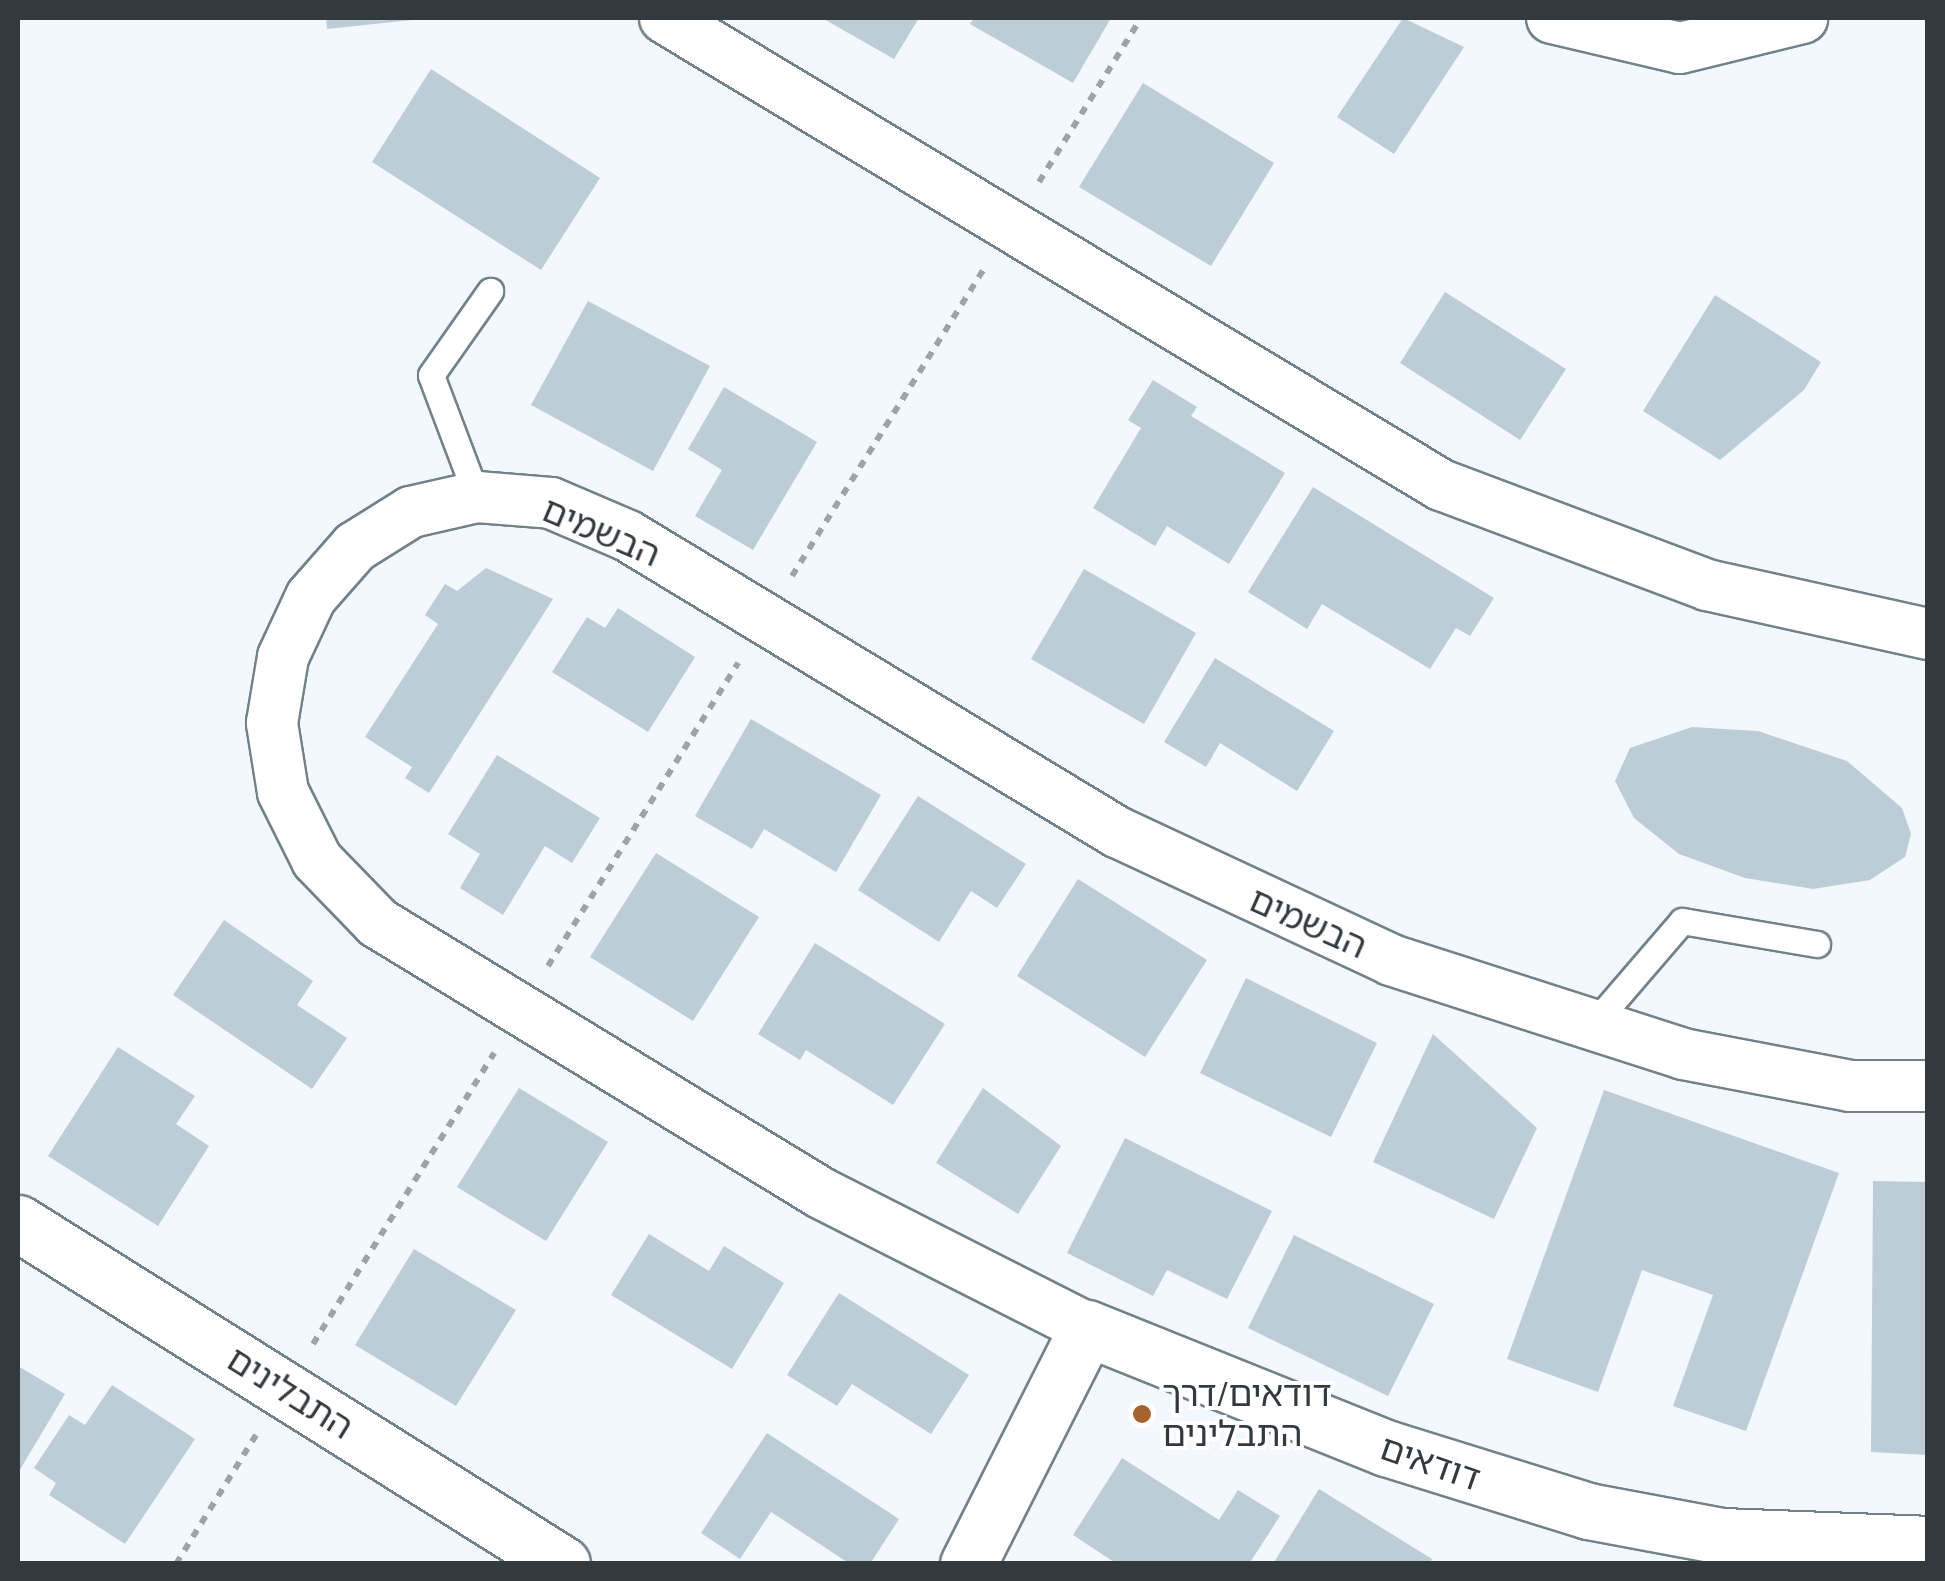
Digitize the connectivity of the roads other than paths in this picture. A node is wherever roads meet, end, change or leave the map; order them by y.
1 (665, 18) edge
2 (1552, 18) edge
3 (1802, 18) edge
4 (490, 291) dead end
5 (478, 496) junction
6 (1928, 634) edge
7 (1817, 944) dead end
8 (1590, 1028) junction
9 (1928, 1086) edge
10 (18, 1223) edge
11 (1087, 1328) junction
12 (1928, 1544) edge
13 (968, 1562) edge
14 (562, 1564) edge

1 - 6 street
2 - 3 street
4 - 5 lane
5 - 8 street, הבשמים
5 - 11 street, הבשמים
7 - 8 lane
8 - 9 street, הבשמים
10 - 14 street, התבלינים
11 - 12 street, דודאים
11 - 13 street

